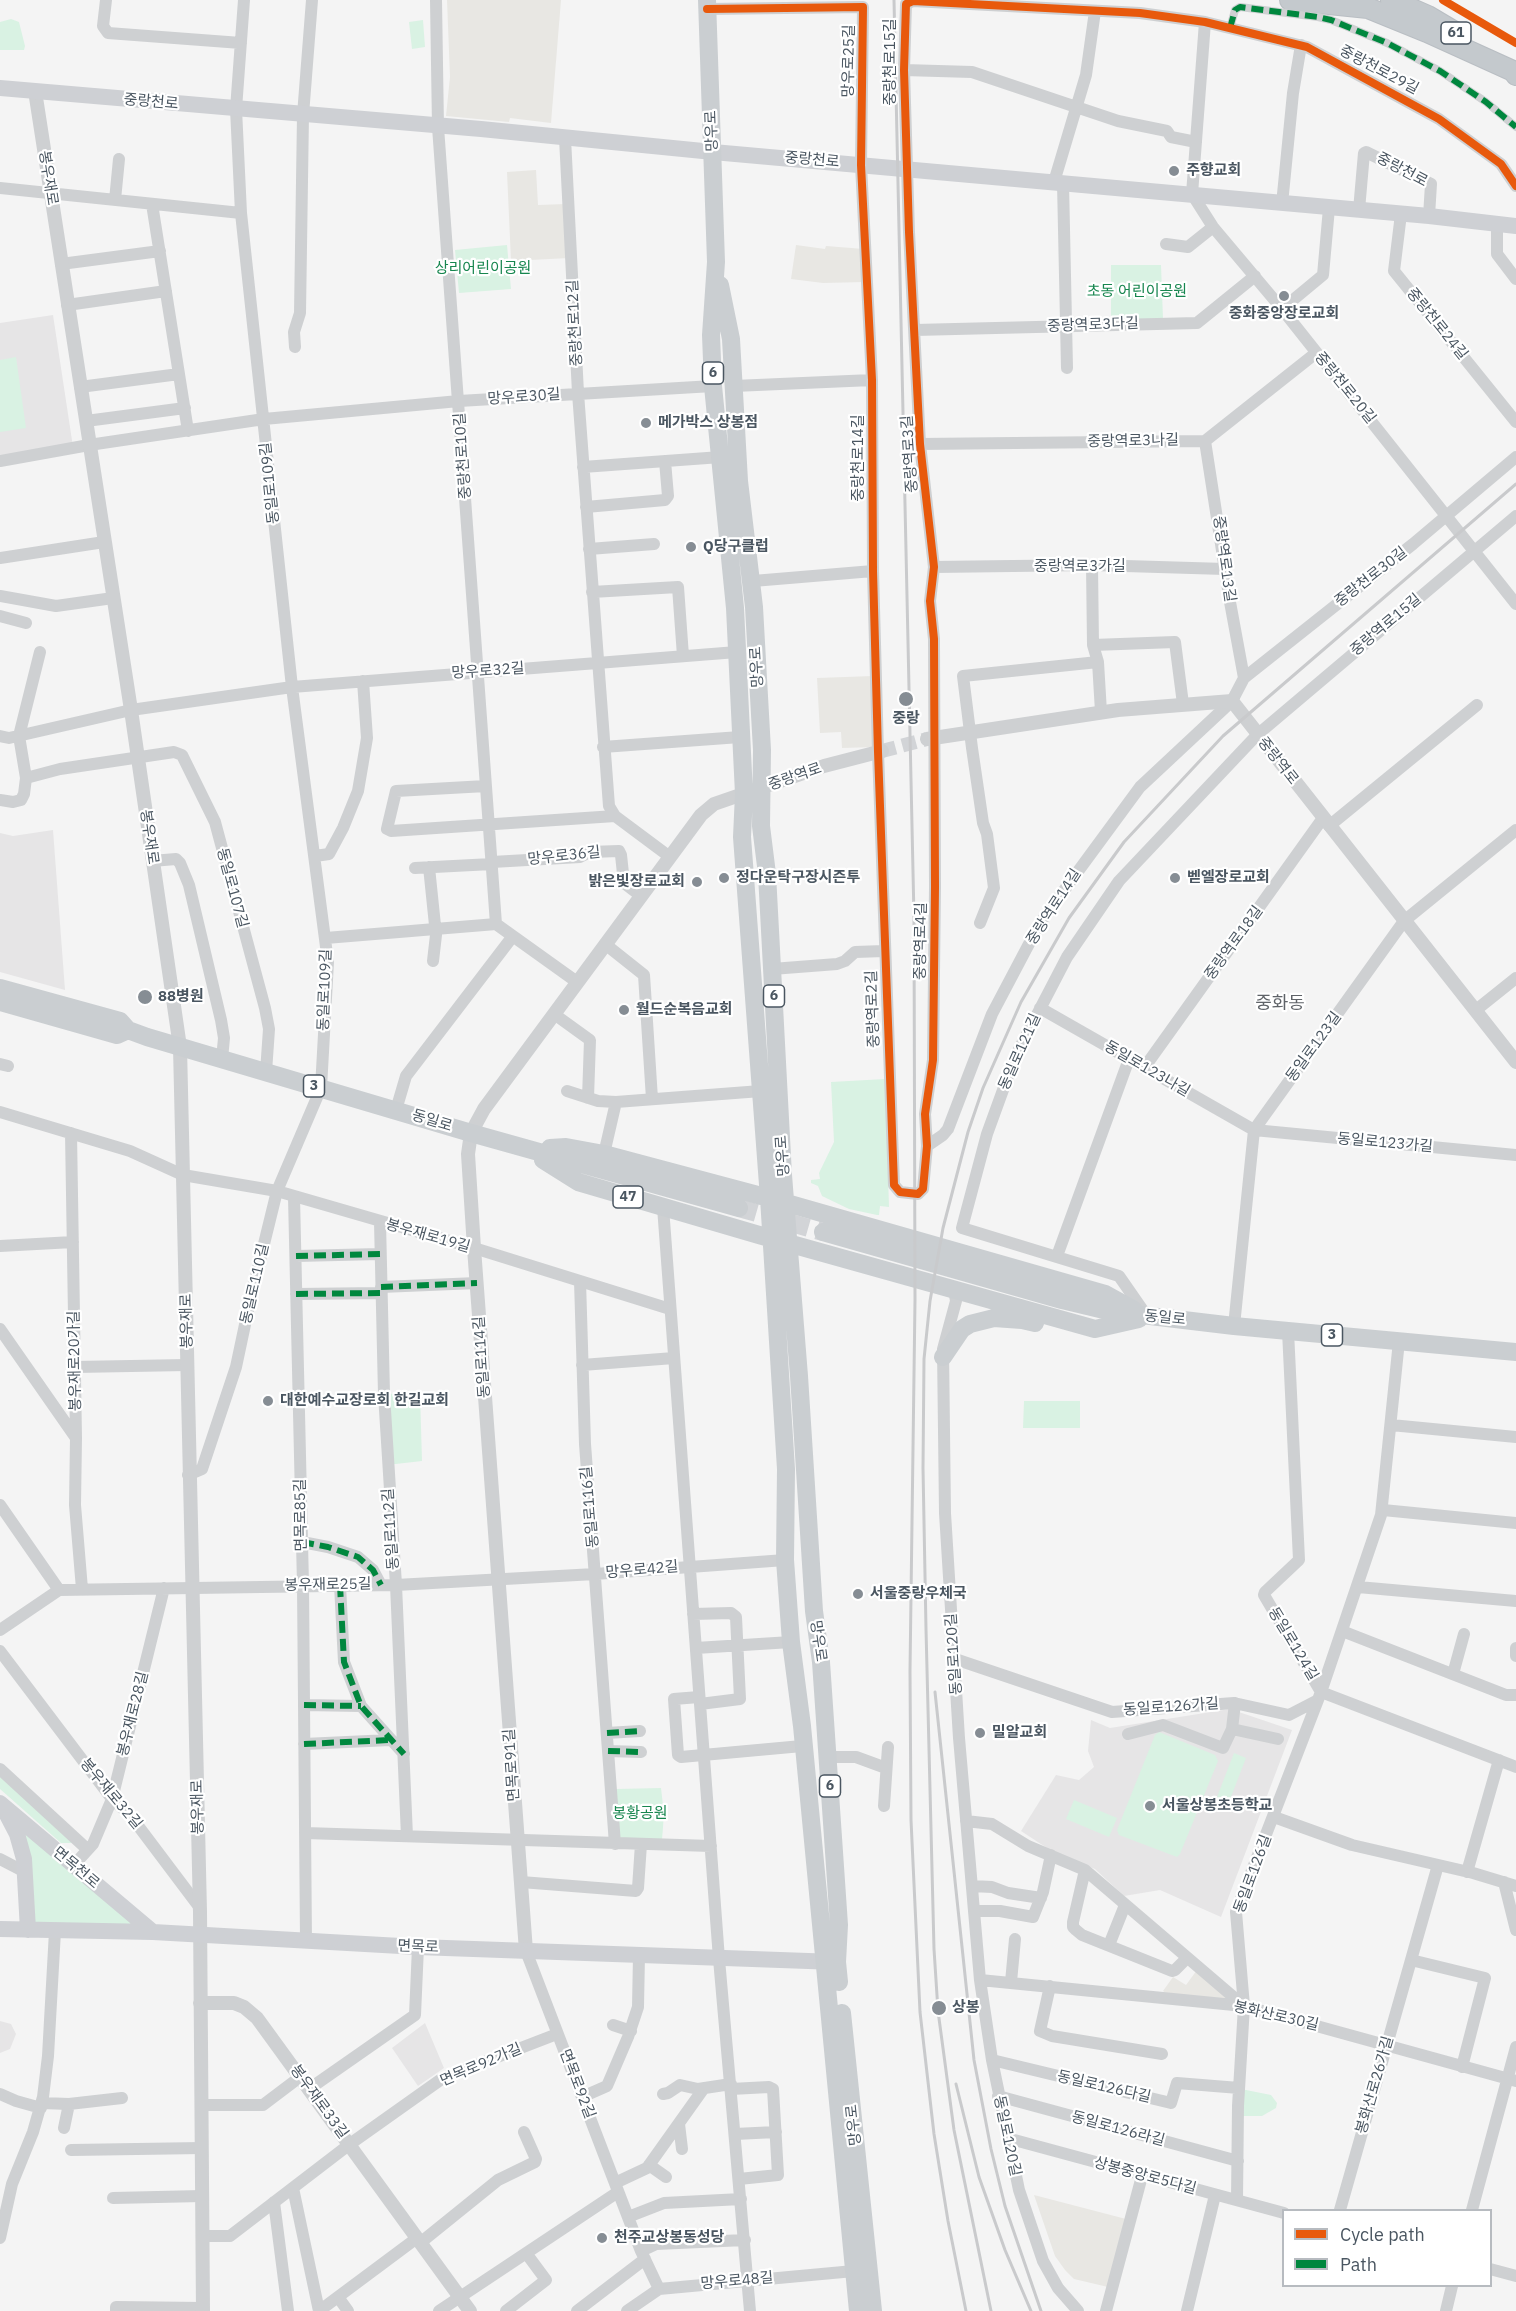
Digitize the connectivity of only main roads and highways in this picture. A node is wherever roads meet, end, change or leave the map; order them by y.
1 (1290, 0) edge
2 (1390, 0) edge
3 (707, 4) edge
4 (1515, 74) edge
5 (0, 88) edge
6 (713, 152) junction
7 (1516, 226) edge
8 (716, 262) junction
9 (0, 988) edge
10 (0, 1002) edge
11 (128, 1030) junction
12 (527, 1149) junction
13 (741, 1200) junction
14 (777, 1201) junction
15 (826, 1224) junction
16 (738, 1228) junction
17 (771, 1239) junction
18 (789, 1243) junction
19 (821, 1252) junction
20 (1148, 1317) junction
21 (1095, 1329) junction
22 (1516, 1352) edge
23 (943, 1357) road end
24 (1, 1804) edge
25 (0, 1929) edge
26 (28, 1930) junction
27 (153, 1932) junction
28 (831, 1962) junction
29 (858, 2311) edge
30 (873, 2311) edge

1 - 4 highway
2 - 4 highway, 61
3 - 6 main road, 망우로 / 6
5 - 6 main road, 중랑천로
6 - 7 main road, 중랑천로
6 - 8 main road, 망우로 / 6
8 - 14 main road, 망우로 / 6
8 - 14 main road, 망우로 / 6
9 - 11 main road, 동일로 / 3
10 - 11 main road, 동일로 / 3
11 - 12 main road, 동일로 / 3
12 - 13 main road, 동일로 / 3
12 - 13 main road
12 - 16 main road, 47
13 - 14 main road
13 - 16 main road
14 - 15 main road
14 - 17 main road, 망우로
14 - 18 main road, 망우로 / 6
15 - 19 main road
15 - 20 main road
16 - 17 main road, 47
17 - 18 main road, 47
17 - 28 main road, 망우로 / 6
18 - 19 main road
18 - 28 main road, 망우로 / 6
19 - 21 main road
20 - 21 main road
20 - 22 main road, 동일로 / 3
21 - 23 main road
24 - 26 main road
24 - 27 main road, 면목천로
25 - 26 main road, 면목로
26 - 27 main road, 면목로
27 - 28 main road, 면목로
28 - 29 main road, 망우로 / 6
28 - 30 main road, 망우로 / 6

